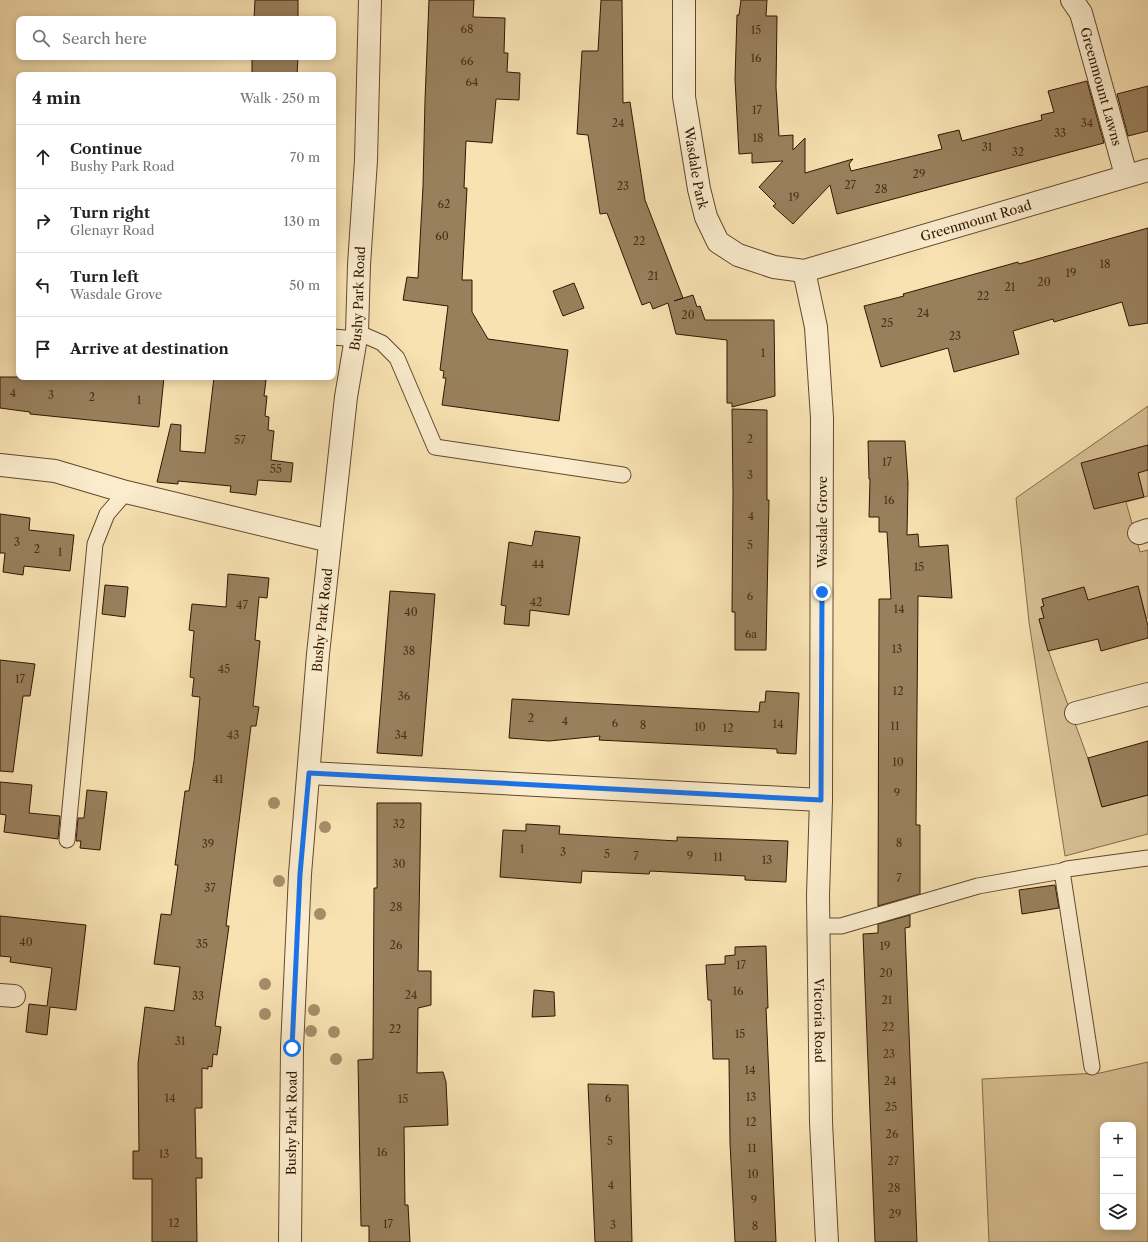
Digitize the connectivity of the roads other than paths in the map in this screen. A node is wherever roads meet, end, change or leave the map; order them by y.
1 (370, 0) edge
2 (684, 0) edge
3 (1072, 0) edge
4 (1148, 170) edge
5 (1126, 175) junction
6 (804, 271) junction
7 (356, 335) junction
8 (336, 337) edge
9 (0, 465) edge
10 (623, 475) dead end
11 (126, 492) junction
12 (330, 542) junction
13 (1148, 694) edge
14 (1076, 713) dead end
15 (309, 773) junction
16 (821, 800) junction
17 (67, 840) dead end
18 (1148, 858) edge
19 (1062, 871) junction
20 (818, 926) junction
21 (1092, 1067) dead end
22 (290, 1242) edge
23 (827, 1242) edge

1 - 7 street, Bushy Park Road
2 - 6 street, Wasdale Park
3 - 5 street, Greenmount Lawns
4 - 5 street, Greenmount Road
5 - 6 street, Greenmount Road
6 - 16 street, Wasdale Grove
7 - 8 lane
7 - 10 lane
7 - 12 street, Bushy Park Road
9 - 11 street
11 - 12 street
11 - 17 lane
12 - 15 street, Bushy Park Road
13 - 14 street
15 - 16 street
15 - 22 street, Bushy Park Road
16 - 20 street, Victoria Road
18 - 19 lane
19 - 20 lane
19 - 21 lane
20 - 23 street, Victoria Road

